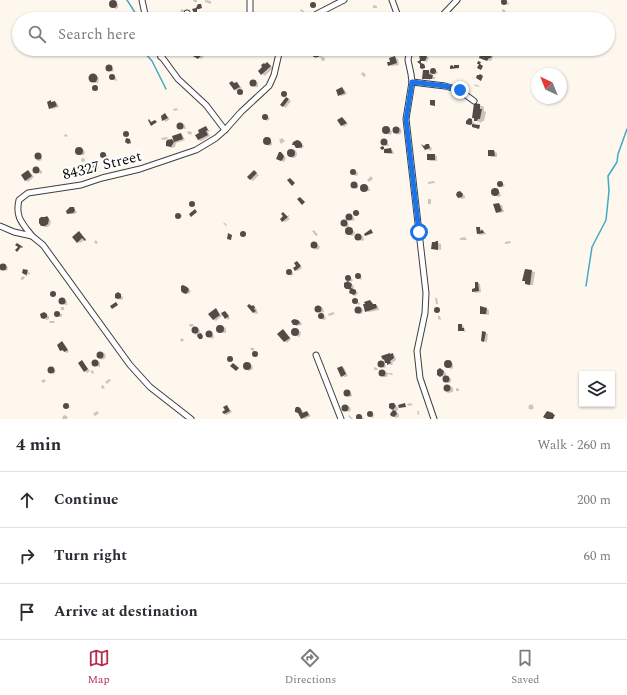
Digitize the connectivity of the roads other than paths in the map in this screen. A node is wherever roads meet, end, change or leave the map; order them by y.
1 (142, 0) edge
2 (250, 0) edge
3 (344, 0) edge
4 (392, 0) edge
5 (457, 0) edge
6 (145, 12) edge
7 (250, 12) edge
8 (321, 12) edge
9 (396, 12) edge
10 (446, 12) edge
11 (278, 56) edge
12 (409, 56) edge
13 (161, 57) edge
14 (412, 82) junction
15 (474, 101) dead end
16 (225, 130) junction
17 (0, 226) edge
18 (32, 236) junction
19 (316, 355) dead end
20 (191, 419) edge
21 (341, 419) edge
22 (434, 419) edge

1 - 6 street
2 - 7 street
3 - 8 street
4 - 9 street
5 - 10 street
11 - 16 street, 84327 Street
12 - 14 street
13 - 16 street
14 - 15 street
14 - 22 street
16 - 18 street, 84327 Street
17 - 18 street
18 - 20 street, 84327 Street
19 - 21 street

